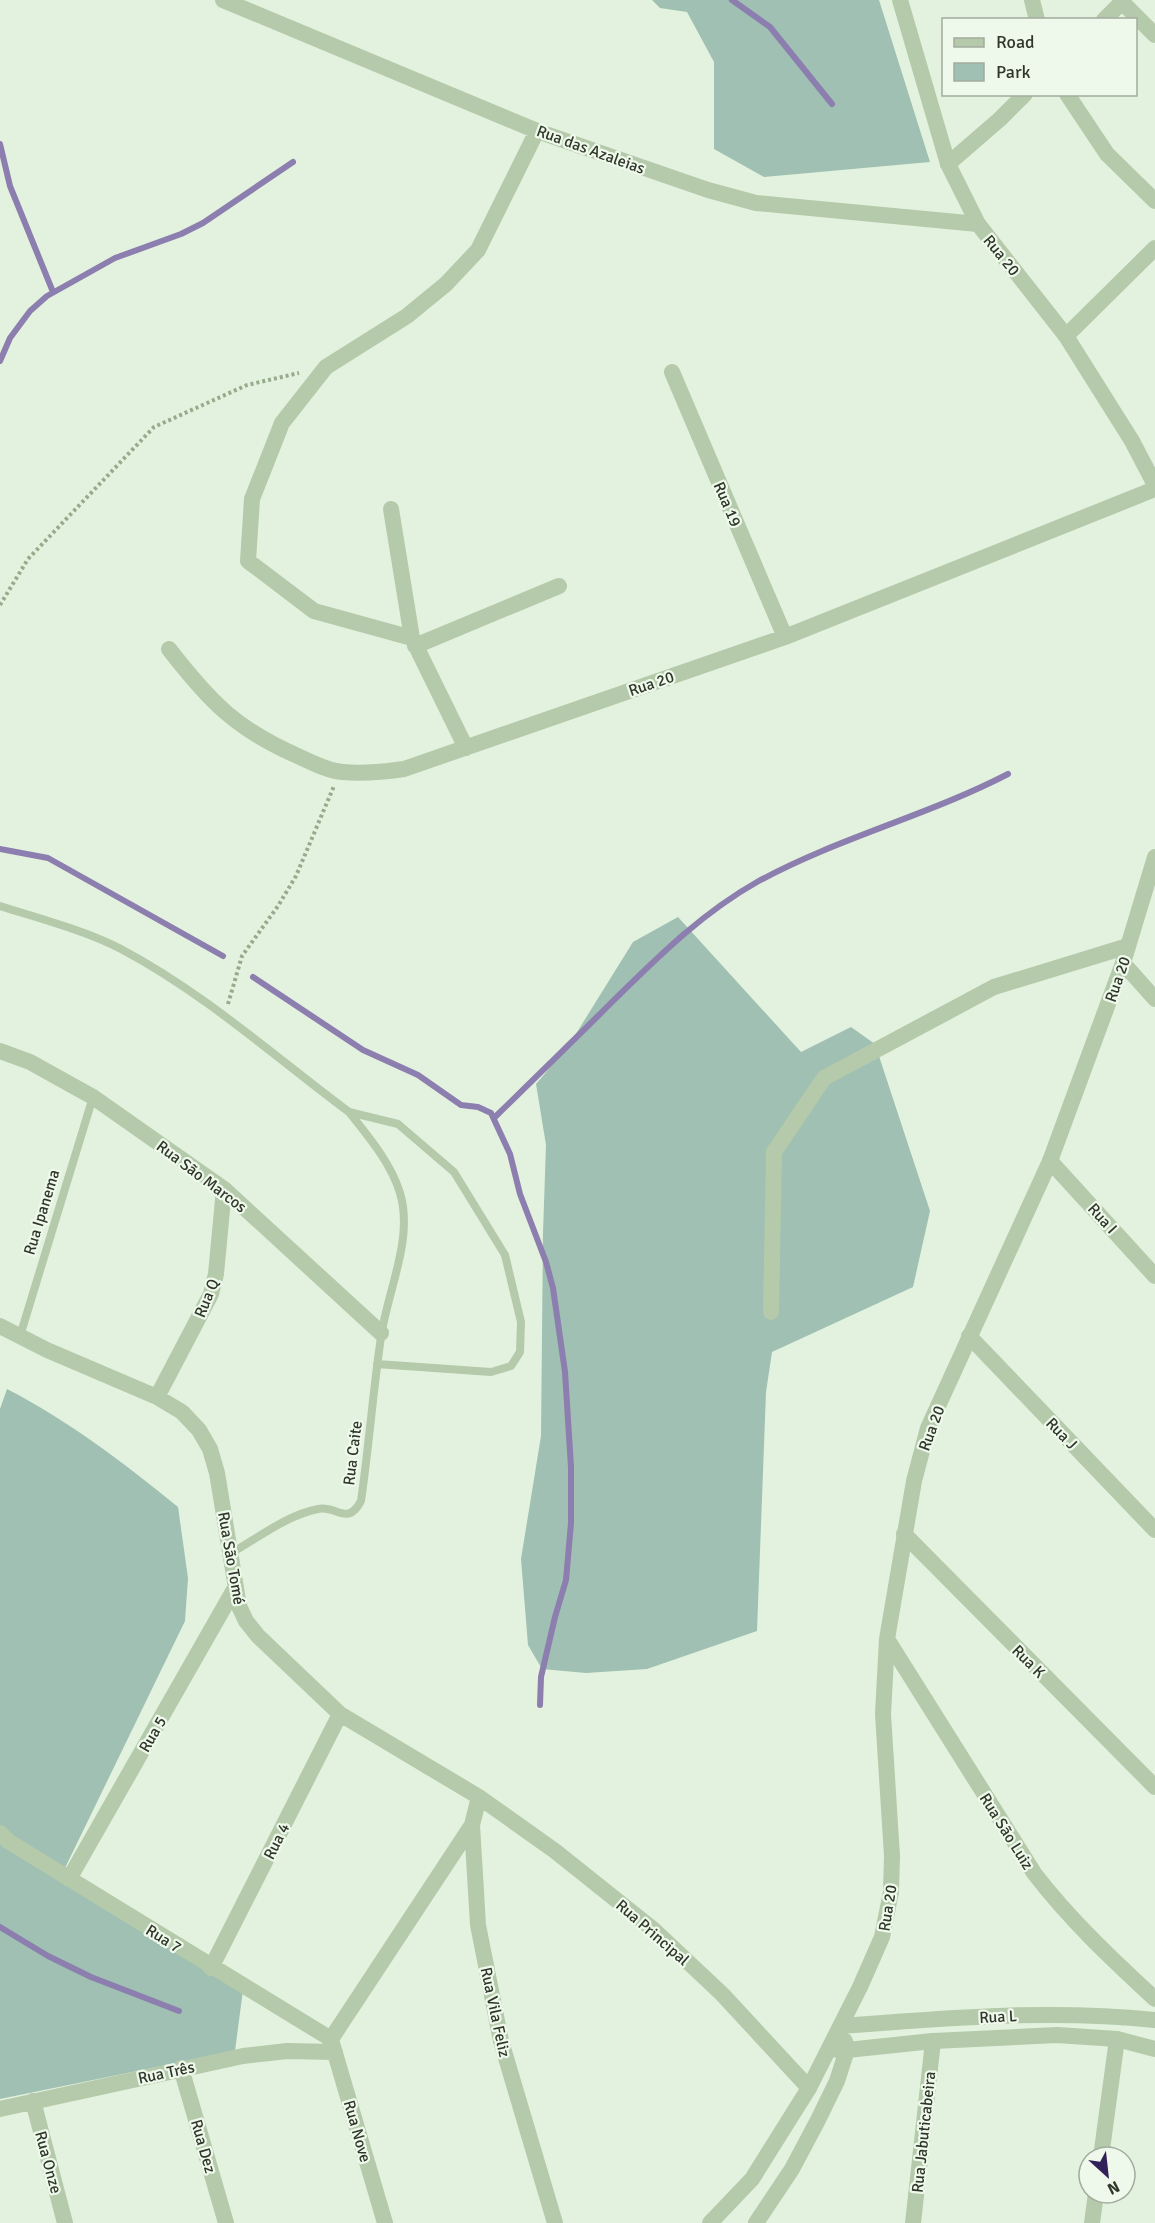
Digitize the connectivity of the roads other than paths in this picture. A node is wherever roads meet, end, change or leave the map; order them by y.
1 (223, 0) edge
2 (900, 0) edge
3 (1032, 0) edge
4 (1123, 1) edge
5 (1036, 18) edge
6 (1106, 18) edge
7 (1155, 35) edge
8 (1023, 96) edge
9 (1068, 96) edge
10 (537, 131) junction
11 (948, 164) junction
12 (1155, 201) edge
13 (978, 224) junction
14 (1155, 248) edge
15 (1066, 336) junction
16 (672, 372) dead end
17 (1155, 487) edge
18 (391, 509) dead end
19 (559, 586) dead end
20 (785, 637) junction
21 (413, 642) junction
22 (169, 649) dead end
23 (466, 748) junction
24 (1155, 857) edge
25 (0, 906) edge
26 (1128, 946) junction
27 (1123, 963) junction
28 (1155, 999) edge
29 (0, 1051) edge
30 (93, 1097) junction
31 (349, 1112) junction
32 (1050, 1161) junction
33 (224, 1189) junction
34 (1155, 1276) edge
35 (771, 1312) dead end
36 (0, 1326) edge
37 (381, 1333) junction
38 (20, 1336) junction
39 (969, 1336) junction
40 (377, 1364) junction
41 (157, 1397) junction
42 (1155, 1530) edge
43 (904, 1534) junction
44 (231, 1553) junction
45 (235, 1588) junction
46 (887, 1639) junction
47 (340, 1714) junction
48 (1155, 1787) edge
49 (479, 1797) junction
50 (472, 1825) junction
51 (0, 1833) edge
52 (69, 1879) junction
53 (211, 1968) junction
54 (1155, 1999) edge
55 (1155, 2020) edge
56 (841, 2026) junction
57 (1116, 2040) junction
58 (933, 2041) junction
59 (333, 2046) junction
60 (829, 2049) junction
61 (1155, 2049) edge
62 (847, 2050) junction
63 (181, 2068) junction
64 (808, 2088) junction
65 (33, 2101) junction
66 (0, 2109) edge
67 (1103, 2145) edge
68 (1094, 2205) edge
69 (65, 2223) edge
70 (226, 2223) edge
71 (385, 2223) edge
72 (555, 2223) edge
73 (710, 2223) edge
74 (756, 2223) edge
75 (913, 2223) edge
76 (1092, 2223) edge

1 - 10 street, Rua das Azaleias
2 - 11 street, Rua 20
3 - 5 street
4 - 6 street
4 - 7 street
8 - 11 street
9 - 12 street
10 - 13 street, Rua das Azaleias
10 - 21 street
11 - 13 street, Rua 20
13 - 15 street, Rua 20
14 - 15 street
15 - 17 street, Rua 20
16 - 20 street, Rua 19
17 - 20 street, Rua 20
18 - 21 street
19 - 21 street
20 - 23 street, Rua 20
21 - 23 street
22 - 23 street, Rua 20
24 - 26 street, Rua 20
25 - 31 lane
26 - 27 street, Rua 20
26 - 35 street
27 - 28 street
27 - 32 street, Rua 20
29 - 30 street, Rua São Marcos
30 - 33 street, Rua São Marcos
30 - 38 lane, Rua Ipanema
31 - 37 lane, Rua Caite
31 - 40 lane
32 - 34 street, Rua I
32 - 39 street, Rua 20
33 - 37 street, Rua São Marcos
33 - 41 street, Rua Q
36 - 38 street, Rua São Tomé
37 - 40 lane, Rua Caite
38 - 41 street, Rua São Tomé
39 - 42 street, Rua J
39 - 43 street, Rua 20
40 - 44 lane, Rua Caite
41 - 44 street, Rua São Tomé
43 - 46 street, Rua 20
43 - 48 street, Rua K
44 - 45 street, Rua São Tomé
45 - 47 street, Rua São Tomé
45 - 52 street, Rua 5
46 - 54 street, Rua São Luiz
46 - 56 street, Rua 20
47 - 49 street, Rua São Tomé
47 - 53 street, Rua 4
49 - 50 street, Rua Vila Feliz
49 - 64 street, Rua Principal
50 - 59 street
50 - 72 street, Rua Vila Feliz
51 - 52 street, Rua 7
52 - 53 street, Rua 7
53 - 59 street, Rua 7
55 - 56 street, Rua L
56 - 60 street, Rua 20
56 - 62 street
57 - 58 street
57 - 61 street
57 - 67 street
58 - 62 street
58 - 75 street, Rua Jabuticabeira
59 - 63 street, Rua Três
59 - 71 street, Rua Nove
60 - 62 street
60 - 64 street, Rua 20
62 - 74 street
63 - 65 street, Rua Três
63 - 70 street, Rua Dez
64 - 73 street, Rua 20
65 - 66 street, Rua Três
65 - 69 street, Rua Onze
68 - 76 street

